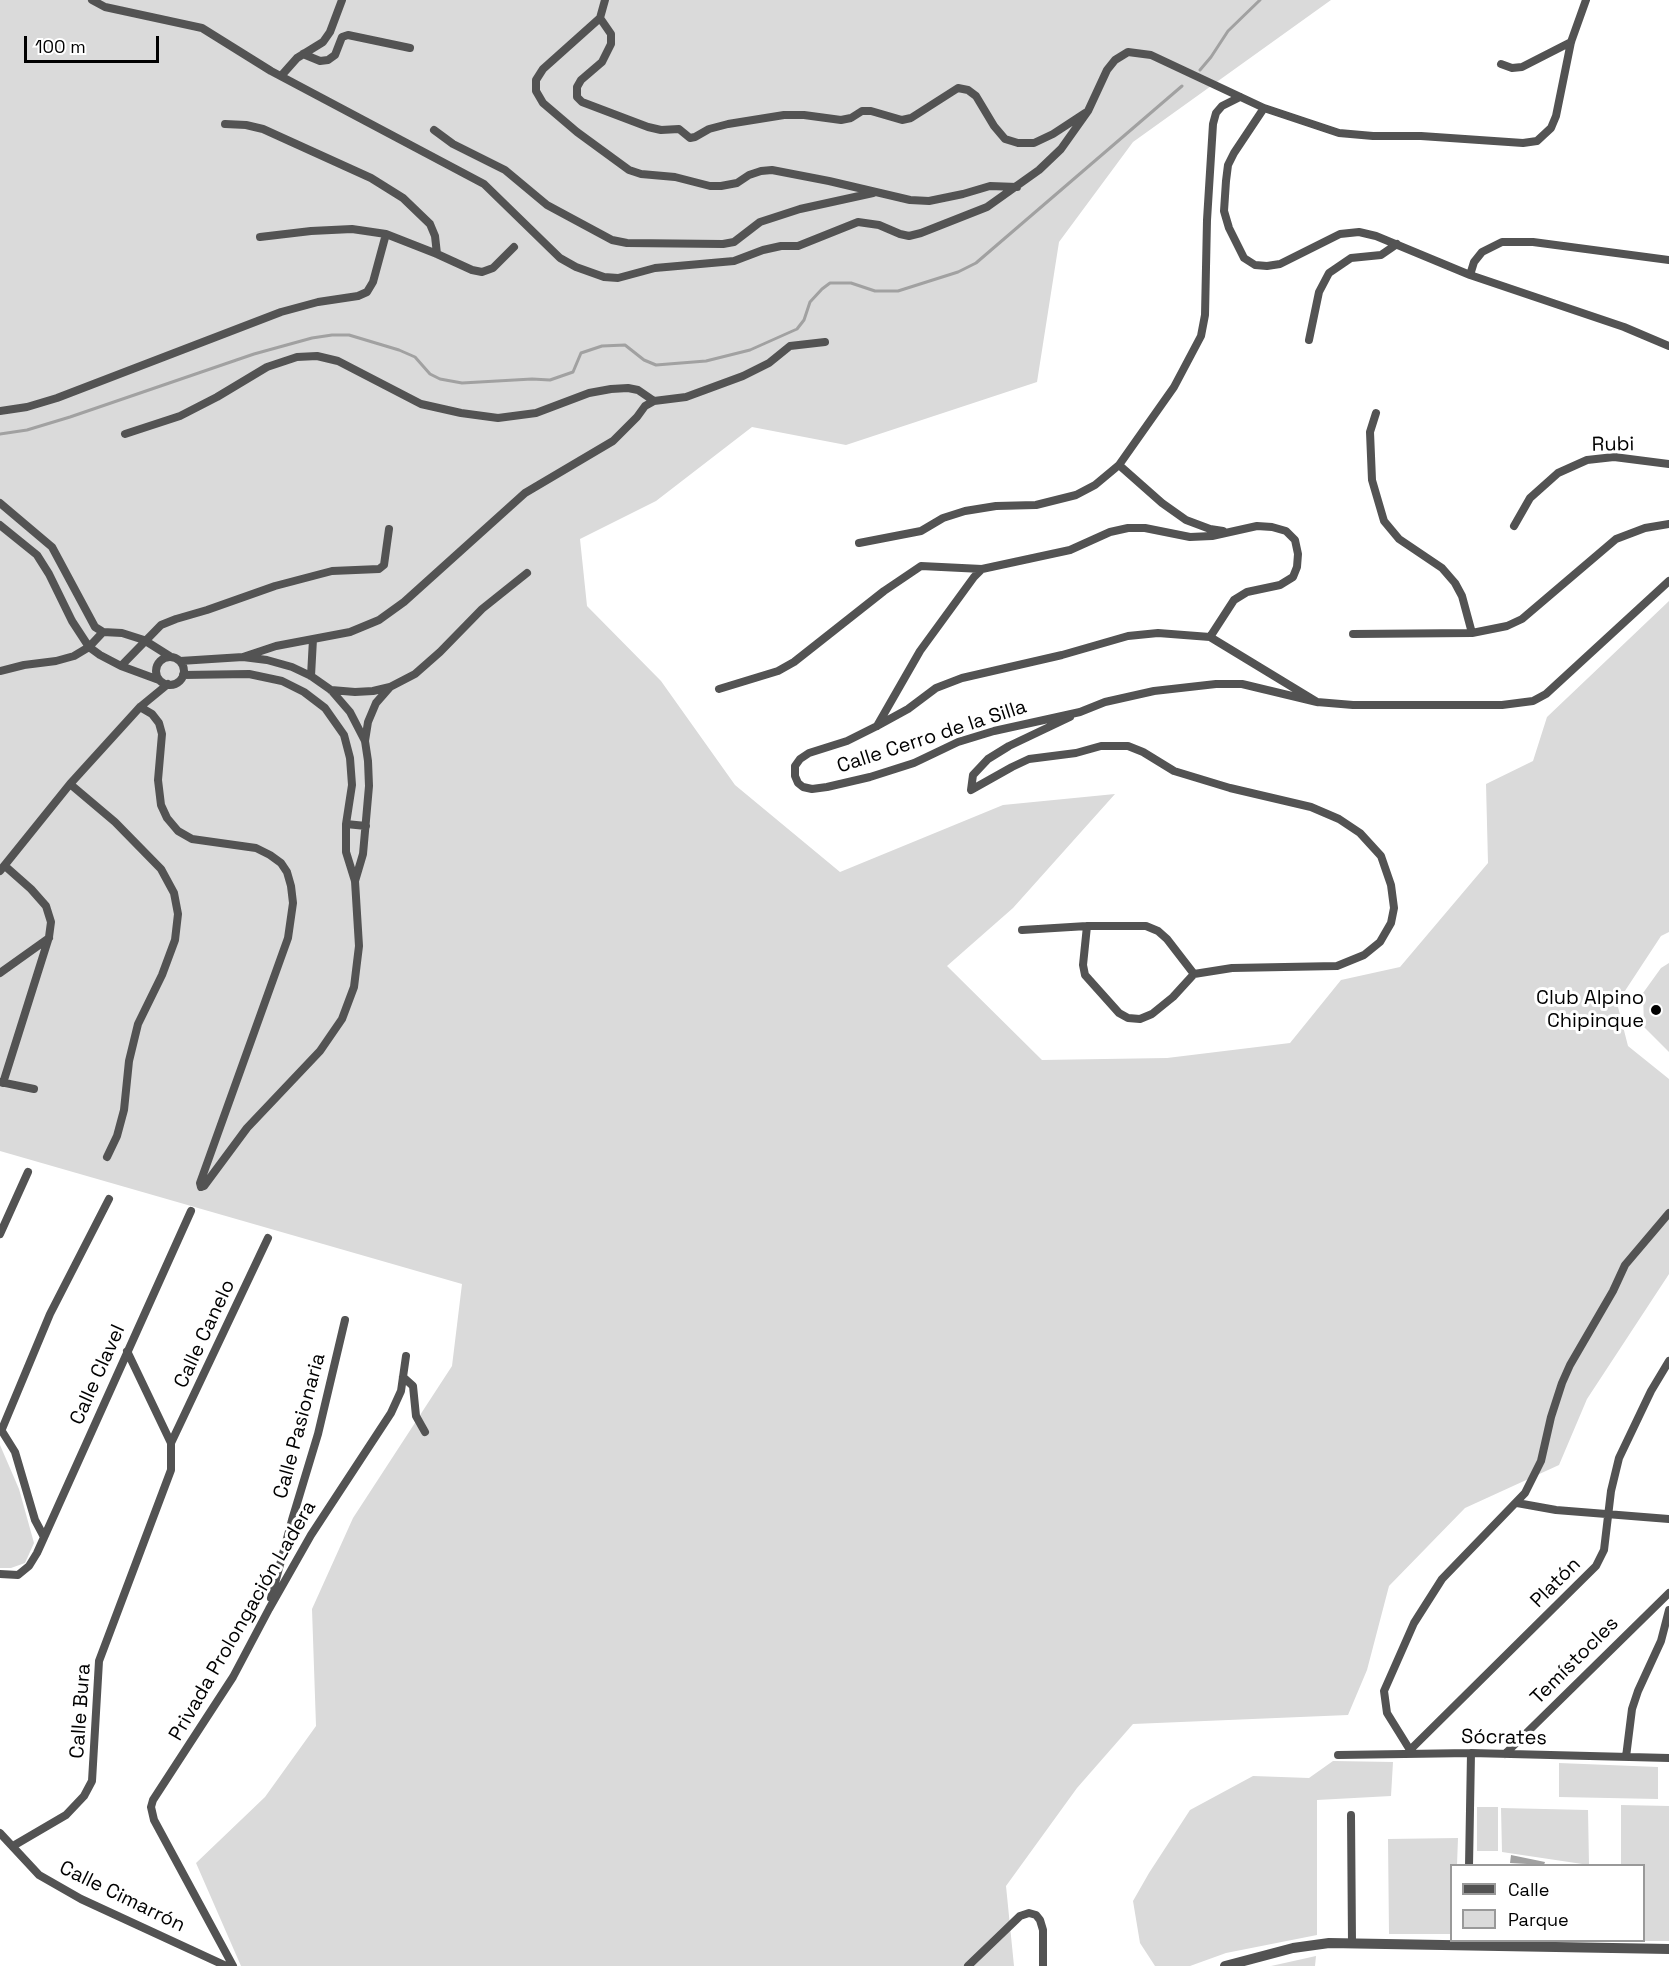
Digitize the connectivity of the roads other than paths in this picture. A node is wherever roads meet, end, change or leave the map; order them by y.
1 (92, 0) edge
2 (342, 0) edge
3 (605, 0) edge
4 (1586, 0) edge
5 (600, 18) junction
6 (1571, 42) junction
7 (410, 48) dead end
8 (303, 54) junction
9 (1501, 64) dead end
10 (281, 76) junction
11 (1240, 97) junction
12 (1264, 108) junction
13 (1089, 111) junction
14 (225, 124) dead end
15 (434, 130) dead end
16 (1017, 187) junction
17 (877, 192) junction
18 (386, 234) junction
19 (260, 237) dead end
20 (1397, 244) junction
21 (514, 247) dead end
22 (437, 254) junction
23 (1669, 260) edge
24 (1470, 275) junction
25 (1309, 340) dead end
26 (825, 342) dead end
27 (1669, 346) edge
28 (654, 401) junction
29 (0, 411) edge
30 (1376, 413) dead end
31 (124, 434) dead end
32 (1669, 464) edge
33 (1119, 465) junction
34 (0, 503) edge
35 (1669, 524) edge
36 (0, 525) edge
37 (1514, 526) dead end
38 (389, 529) dead end
39 (1229, 532) junction
40 (859, 543) dead end
41 (64, 566) junction
42 (982, 569) junction
43 (527, 573) dead end
44 (49, 574) junction
45 (1669, 581) edge
46 (103, 632) junction
47 (1472, 633) junction
48 (1353, 634) dead end
49 (1210, 637) junction
50 (313, 639) junction
51 (144, 640) junction
52 (89, 647) junction
53 (243, 657) junction
54 (176, 659) junction
55 (121, 666) junction
56 (0, 671) edge
57 (183, 675) junction
58 (311, 676) junction
59 (164, 682) junction
60 (390, 687) junction
61 (719, 688) dead end
62 (331, 690) junction
63 (1317, 702) junction
64 (140, 707) junction
65 (1080, 712) junction
66 (877, 726) junction
67 (365, 741) junction
68 (69, 784) junction
69 (352, 785) junction
70 (369, 786) junction
71 (346, 824) junction
72 (366, 826) junction
73 (2, 868) edge
74 (355, 881) junction
75 (1087, 926) junction
76 (1022, 930) dead end
77 (50, 937) junction
78 (0, 973) edge
79 (1194, 974) junction
80 (2, 1083) edge
81 (34, 1089) dead end
82 (107, 1156) dead end
83 (28, 1172) dead end
84 (109, 1199) dead end
85 (191, 1211) dead end
86 (1669, 1214) edge
87 (0, 1234) edge
88 (268, 1238) dead end
89 (345, 1320) dead end
90 (127, 1351) junction
91 (406, 1356) dead end
92 (1669, 1360) edge
93 (404, 1377) junction
94 (1, 1428) edge
95 (425, 1432) dead end
96 (171, 1443) junction
97 (1517, 1503) junction
98 (1609, 1515) junction
99 (1669, 1519) edge
100 (44, 1535) junction
101 (0, 1574) edge
102 (1669, 1593) edge
103 (269, 1609) junction
104 (1669, 1610) edge
105 (1410, 1752) junction
106 (1471, 1754) junction
107 (1505, 1754) junction
108 (1338, 1755) dead end
109 (1626, 1757) junction
110 (1669, 1758) edge
111 (1351, 1815) dead end
112 (0, 1833) edge
113 (13, 1846) junction
114 (1469, 1864) edge
115 (1352, 1943) junction
116 (1467, 1943) edge
117 (1669, 1949) edge
118 (1244, 1963) edge
119 (226, 1966) edge
120 (232, 1966) edge
121 (968, 1966) edge
122 (1043, 1966) edge
123 (1223, 1966) edge

1 - 10 street
2 - 8 street
3 - 5 street
4 - 6 street
5 - 13 street
5 - 17 street
6 - 9 street
6 - 12 street
7 - 8 street
8 - 10 street
10 - 16 street
11 - 12 street
11 - 13 street
11 - 33 street
12 - 20 street
13 - 16 street
14 - 22 street
15 - 17 street
16 - 17 street
18 - 19 street
18 - 22 street
18 - 29 street
20 - 24 street
20 - 25 street
21 - 22 street
23 - 24 street
24 - 27 street
26 - 28 street
28 - 31 street
28 - 50 street
30 - 47 street
32 - 37 street, Rubi
33 - 39 street
33 - 40 street
34 - 41 street
35 - 47 street
36 - 44 street
38 - 51 street
39 - 42 street
39 - 49 street
41 - 44 street
41 - 46 street
42 - 61 street
42 - 66 street
43 - 60 street
44 - 52 street
45 - 63 street, Calle Cerro de la Silla
46 - 51 street
46 - 52 street
47 - 48 street
49 - 63 street
49 - 66 street, Calle Cerro de la Silla
50 - 53 street
50 - 58 street
51 - 54 street
51 - 55 street
52 - 55 street
52 - 56 street
53 - 54 street
53 - 58 street
54 - 57 street
54 - 59 street
55 - 59 street
57 - 59 street
57 - 69 street
58 - 62 street
59 - 64 street
60 - 62 street
60 - 67 street
62 - 67 street
63 - 65 street, Calle Cerro de la Silla
64 - 68 street
64 - 74 street
65 - 66 street, Calle Cerro de la Silla
65 - 79 street
67 - 70 street
68 - 73 street
68 - 82 street
69 - 70 street
69 - 71 street
70 - 72 street
71 - 72 street
71 - 74 street
72 - 74 street
73 - 77 street
75 - 76 street
75 - 79 street
75 - 79 street
77 - 78 street
77 - 80 street
80 - 81 street
83 - 87 street
84 - 94 street
85 - 90 street, Calle Clavel
86 - 97 street
88 - 96 street, Calle Canelo
89 - 103 street, Calle Pasionaria
90 - 96 street
90 - 100 street, Calle Clavel
91 - 93 street, Privada Prolongación Ladera
92 - 98 street, Platón
93 - 95 street
93 - 103 street, Privada Prolongación Ladera
94 - 100 street
96 - 113 street, Calle Bura
97 - 98 street
97 - 105 street
98 - 99 street
98 - 105 street, Platón
100 - 101 street, Calle Clavel
102 - 107 street, Temístocles
103 - 120 street, Privada Prolongación Ladera
104 - 109 street
105 - 106 street, Sócrates
105 - 108 street, Sócrates
106 - 107 street, Sócrates
106 - 114 street
107 - 109 street, Sócrates
109 - 110 street, Sócrates
111 - 115 street
112 - 113 street, Calle Cimarrón
113 - 119 street, Calle Cimarrón
115 - 116 street
115 - 118 street
116 - 117 street
118 - 123 street
121 - 122 street

